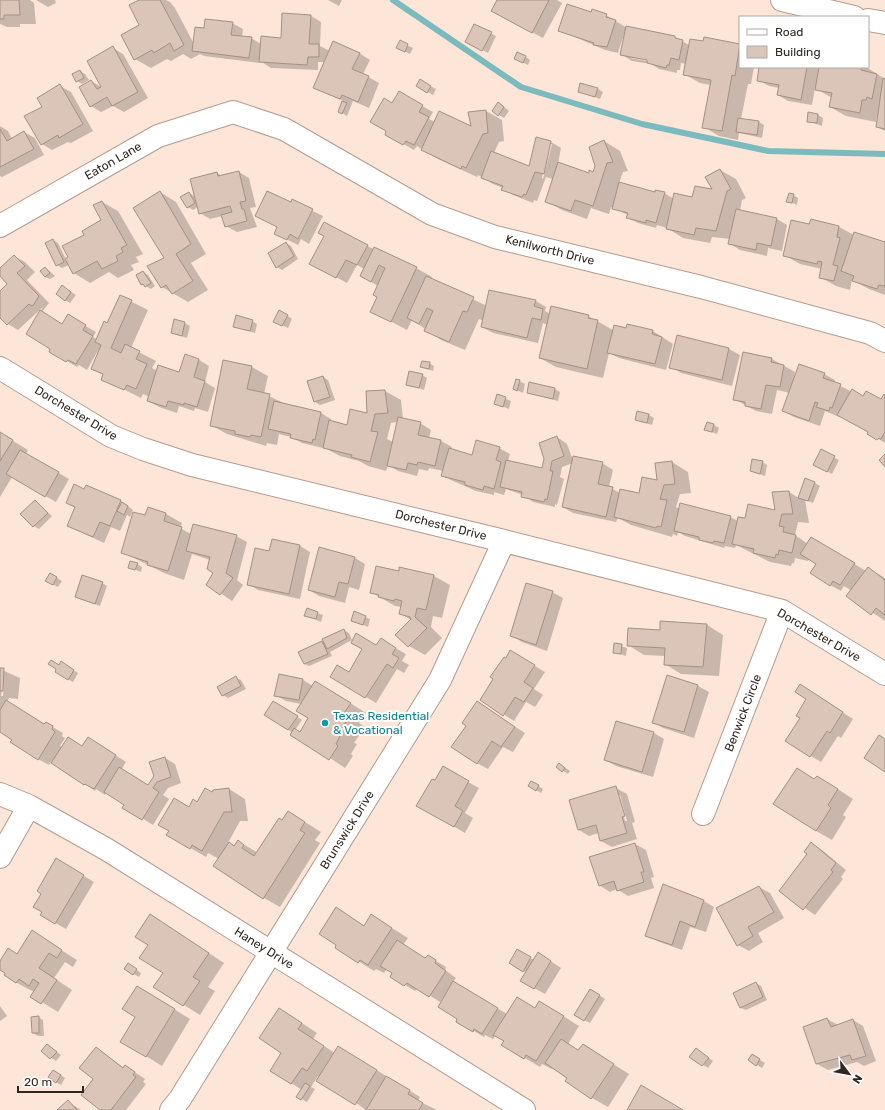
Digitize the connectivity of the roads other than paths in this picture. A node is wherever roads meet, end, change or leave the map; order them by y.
1 (782, 0) edge
2 (850, 16) edge
3 (869, 20) edge
4 (885, 23) edge
5 (234, 112) joint
6 (0, 226) edge
7 (885, 341) edge
8 (0, 368) edge
9 (504, 540) junction
10 (782, 611) junction
11 (885, 674) edge
12 (0, 794) edge
13 (29, 806) junction
14 (703, 814) dead end
15 (0, 857) edge
16 (272, 952) junction
17 (171, 1110) edge
18 (524, 1110) edge

1 - 2 street
3 - 4 street
5 - 6 street, Eaton Lane
5 - 7 street, Kenilworth Drive
8 - 9 street, Dorchester Drive
9 - 10 street, Dorchester Drive
9 - 16 street, Brunswick Drive
10 - 11 street, Dorchester Drive
10 - 14 street, Benwick Circle
12 - 13 street, Haney Drive
13 - 15 street
13 - 16 street, Haney Drive
16 - 17 street, Brunswick Drive
16 - 18 street, Haney Drive

